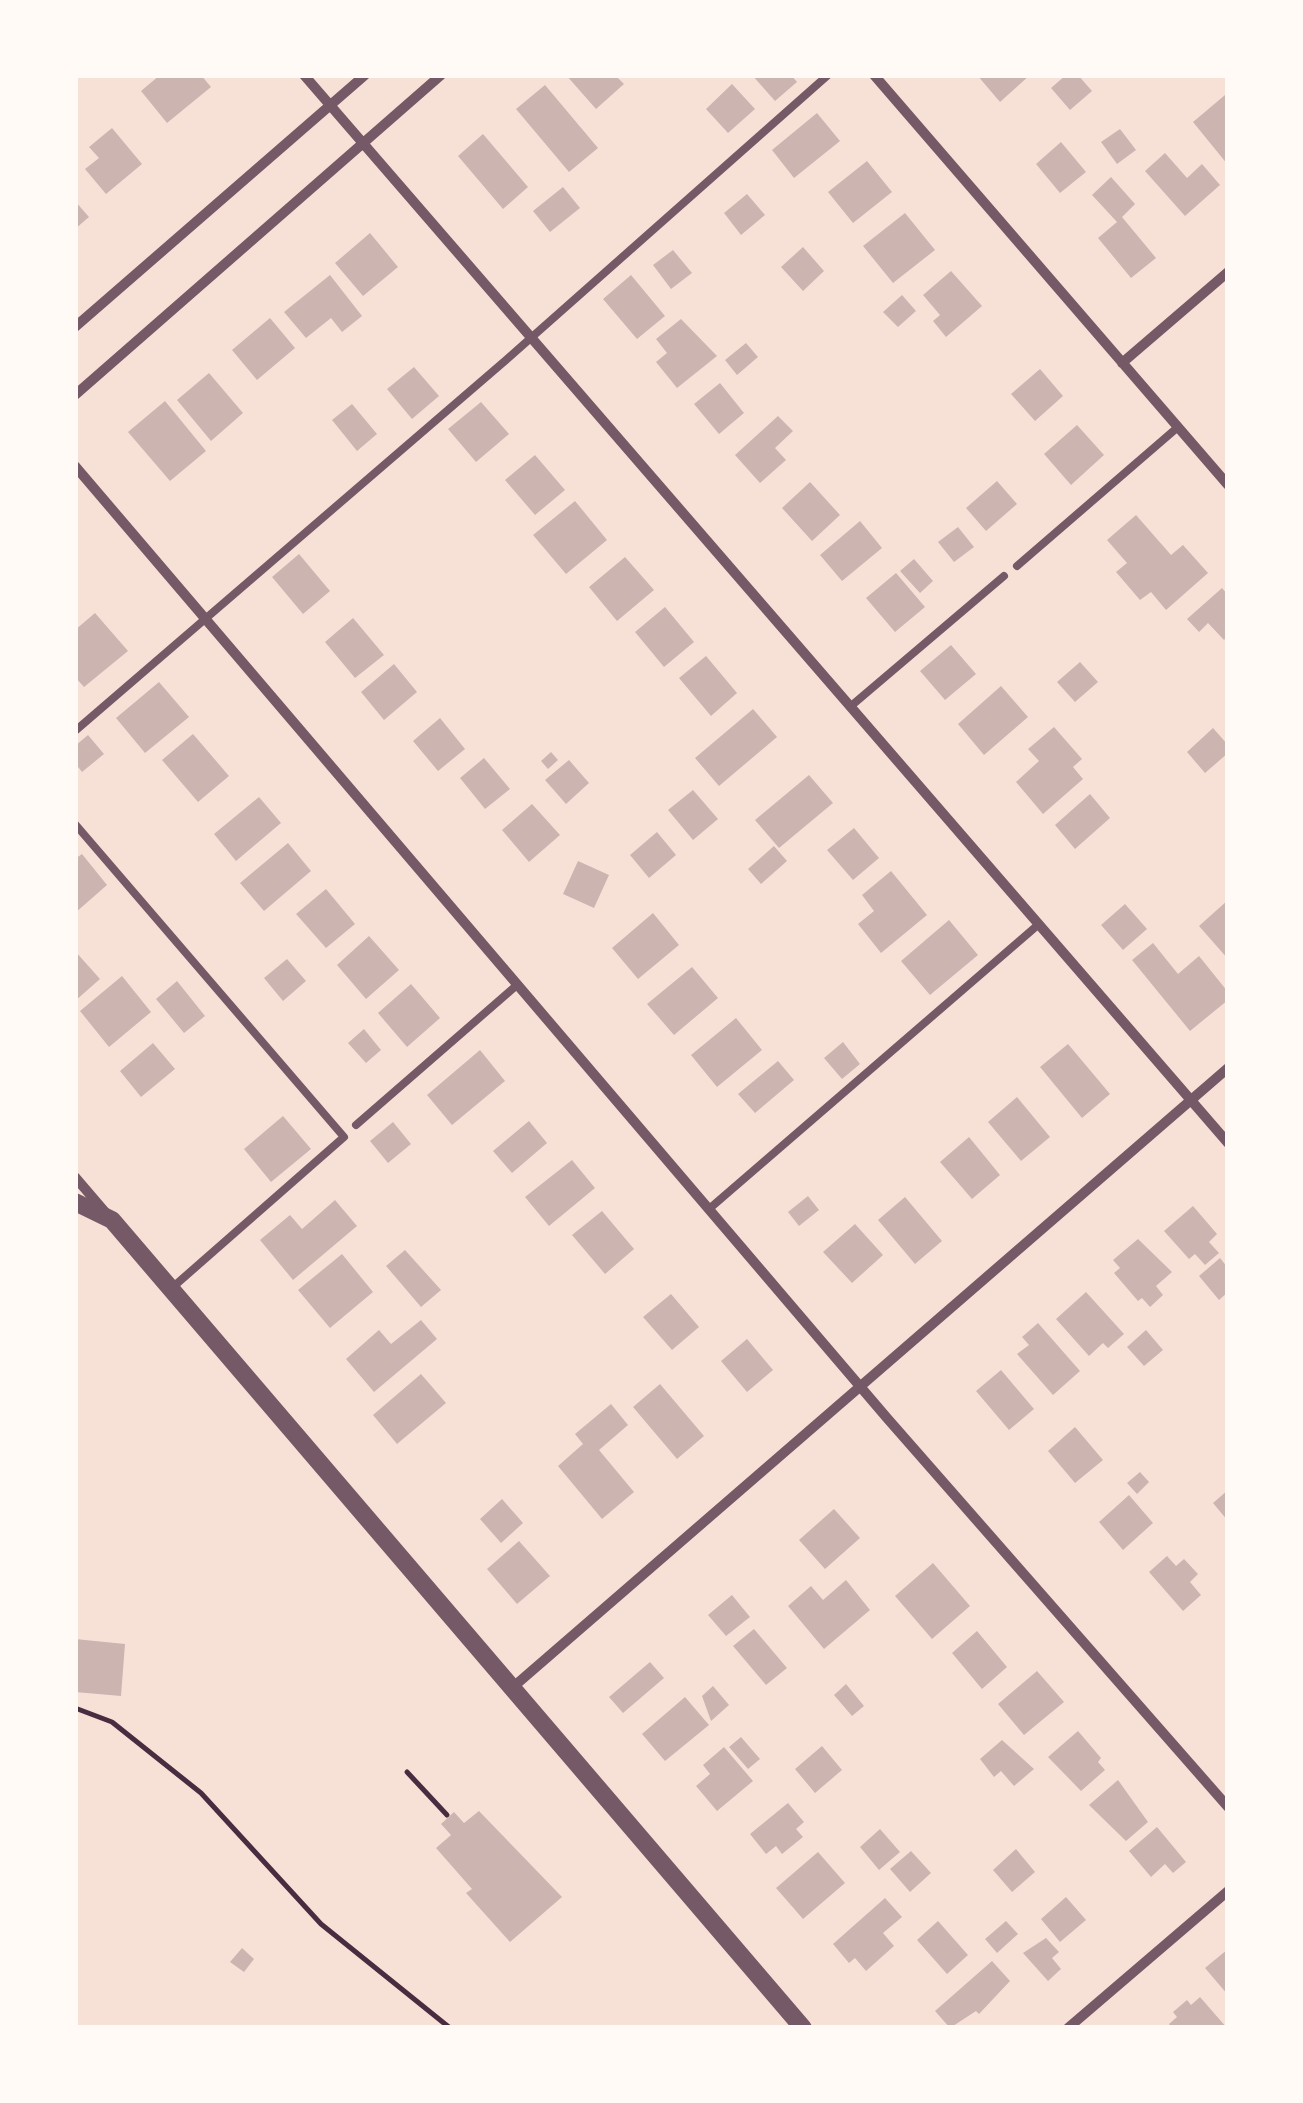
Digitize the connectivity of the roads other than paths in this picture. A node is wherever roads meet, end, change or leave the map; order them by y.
1 (304, 75) edge
2 (365, 75) edge
3 (440, 75) edge
4 (828, 75) edge
5 (874, 75) edge
6 (330, 104) junction
7 (366, 144) junction
8 (1228, 272) edge
9 (75, 327) edge
10 (532, 338) junction
11 (1122, 363) junction
12 (75, 395) edge
13 (1178, 427) junction
14 (75, 466) edge
15 (1228, 486) edge
16 (1017, 566) dead end
17 (1004, 576) dead end
18 (205, 620) junction
19 (850, 706) junction
20 (75, 731) edge
21 (75, 824) edge
22 (1039, 924) junction
23 (517, 985) junction
24 (1228, 1068) edge
25 (1190, 1100) junction
26 (356, 1125) dead end
27 (1228, 1143) edge
28 (75, 1176) edge
29 (75, 1202) edge
30 (709, 1209) junction
31 (112, 1220) junction
32 (170, 1289) junction
33 (861, 1387) junction
34 (511, 1689) junction
35 (1228, 1807) edge
36 (1228, 1891) edge
37 (803, 2028) edge
38 (1068, 2028) edge

1 - 6 street
2 - 6 street
3 - 7 street
4 - 10 lane
5 - 11 street
6 - 7 street
6 - 9 street
7 - 10 street
7 - 12 street
8 - 11 street
10 - 18 lane
10 - 19 street
11 - 13 street
13 - 15 street
13 - 16 lane
14 - 18 street
17 - 19 lane
18 - 20 lane
18 - 23 street
19 - 22 street
21 - 32 lane
22 - 25 street
22 - 30 lane
23 - 26 lane
23 - 30 street
24 - 25 street
25 - 27 street
25 - 33 street
28 - 31 street
29 - 31 street
30 - 33 street
31 - 32 street
32 - 34 street
33 - 34 street
33 - 35 street
34 - 37 street
36 - 38 street

